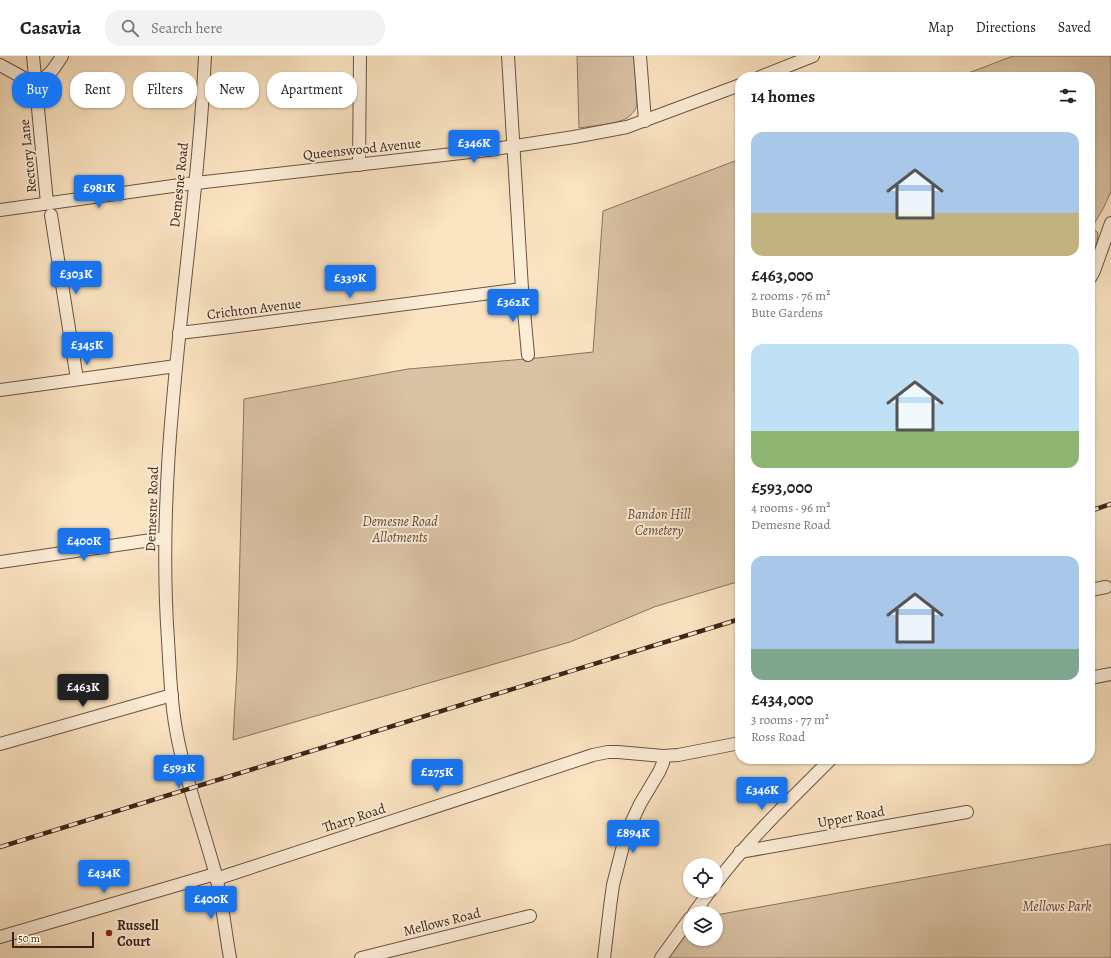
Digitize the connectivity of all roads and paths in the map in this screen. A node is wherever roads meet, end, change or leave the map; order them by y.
1 (33, 56) edge
2 (62, 56) edge
3 (205, 56) edge
4 (360, 56) edge
5 (508, 56) edge
6 (640, 56) edge
7 (813, 56) edge
8 (788, 61) edge
9 (0, 66) edge
10 (12, 72) edge
11 (34, 72) edge
12 (51, 72) edge
13 (769, 72) edge
14 (735, 87) edge
15 (38, 108) edge
16 (645, 121) junction
17 (514, 147) junction
18 (359, 165) junction
19 (195, 184) junction
20 (48, 203) junction
21 (0, 210) edge
22 (51, 215) dead end
23 (1111, 223) edge
24 (1095, 268) edge
25 (522, 289) junction
26 (179, 333) junction
27 (528, 355) dead end
28 (176, 366) junction
29 (77, 379) junction
30 (0, 390) edge
31 (166, 538) junction
32 (0, 562) edge
33 (1106, 588) dead end
34 (1095, 589) edge
35 (1111, 674) edge
36 (1095, 677) edge
37 (172, 695) junction
38 (0, 744) edge
39 (735, 744) edge
40 (663, 756) junction
41 (826, 764) edge
42 (967, 812) dead end
43 (740, 852) junction
44 (723, 874) edge
45 (216, 876) junction
46 (530, 916) dead end
47 (683, 928) edge
48 (0, 937) edge
49 (230, 958) edge
50 (361, 958) edge
51 (604, 958) edge
52 (661, 958) edge

1 - 11 street, Rectory Lane
2 - 12 street
3 - 19 street, Demesne Road
4 - 18 street
5 - 17 street
6 - 16 street
7 - 8 street
8 - 13 street
9 - 10 street
14 - 16 street, Queenswood Avenue
15 - 20 street, Rectory Lane
16 - 17 street, Queenswood Avenue
17 - 18 street, Queenswood Avenue
17 - 25 street
18 - 19 street, Queenswood Avenue
19 - 20 street, Queenswood Avenue
19 - 26 street, Demesne Road
20 - 21 street, Queenswood Avenue
22 - 29 street
23 - 24 street
25 - 26 street, Crichton Avenue
25 - 27 street
26 - 28 street, Demesne Road
28 - 29 street
28 - 31 street, Demesne Road
29 - 30 street
31 - 32 street
31 - 37 street, Demesne Road
33 - 34 street
35 - 36 street
37 - 38 street
37 - 45 street, Demesne Road
39 - 40 street, Tharp Road
40 - 45 street, Tharp Road
40 - 51 street
41 - 43 street
42 - 43 street, Upper Road
43 - 44 street
45 - 48 street, Tharp Road
45 - 49 street, Demesne Road
46 - 50 street, Mellows Road
47 - 52 street

